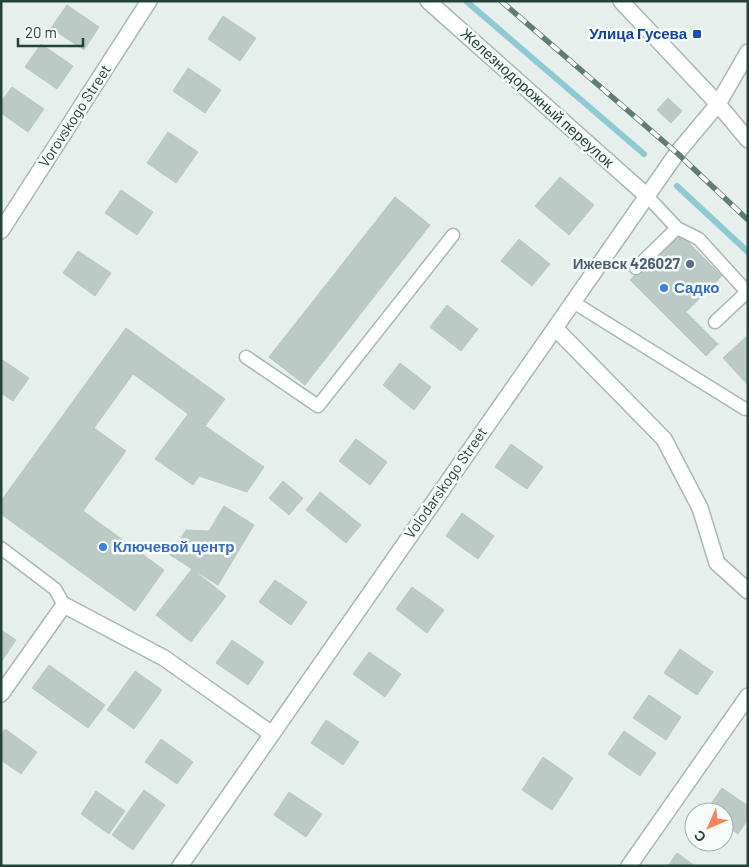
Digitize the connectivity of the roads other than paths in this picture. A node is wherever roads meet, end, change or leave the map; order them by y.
1 (149, 1) edge
2 (428, 1) edge
3 (621, 1) edge
4 (748, 52) edge
5 (718, 104) junction
6 (748, 140) edge
7 (647, 196) junction
8 (677, 228) junction
9 (1, 231) edge
10 (453, 235) dead end
11 (636, 268) dead end
12 (573, 302) junction
13 (715, 322) dead end
14 (555, 328) junction
15 (246, 357) dead end
16 (748, 410) edge
17 (1, 548) edge
18 (748, 591) edge
19 (64, 605) junction
20 (1, 694) edge
21 (748, 696) edge
22 (272, 734) junction
23 (180, 866) edge
24 (629, 866) edge

1 - 9 street, Vorovskogo Street
2 - 7 street, Железнодорожный переулок
3 - 5 street
4 - 5 street
5 - 6 street
5 - 7 street, Volodarskogo Street
7 - 8 lane
7 - 12 street, Volodarskogo Street
8 - 11 lane
8 - 13 lane
10 - 15 lane
12 - 14 street, Volodarskogo Street
12 - 16 lane
14 - 18 street
14 - 22 street, Volodarskogo Street
17 - 19 lane
19 - 20 street
19 - 22 street
21 - 24 street
22 - 23 street, Volodarskogo Street

